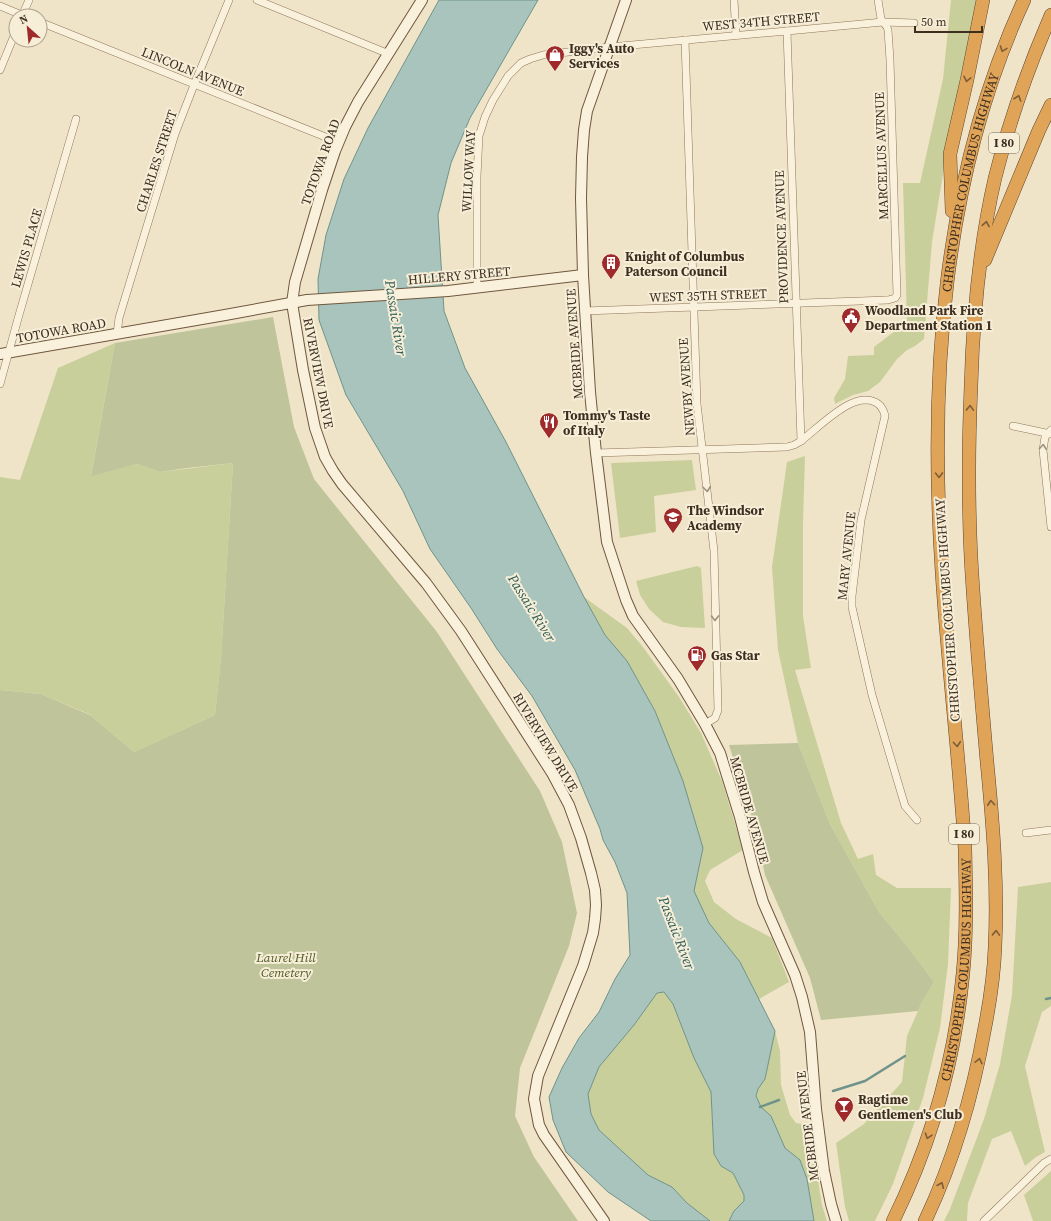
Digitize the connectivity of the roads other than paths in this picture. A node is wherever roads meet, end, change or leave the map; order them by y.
1 (229, 0) edge
2 (258, 0) edge
3 (422, 0) edge
4 (626, 0) edge
5 (734, 0) edge
6 (878, 0) edge
7 (983, 0) edge
8 (1024, 0) edge
9 (1051, 15) edge
10 (883, 22) junction
11 (914, 24) dead end
12 (48, 25) edge
13 (787, 31) junction
14 (736, 35) junction
15 (685, 40) junction
16 (610, 47) junction
17 (9, 48) edge
18 (389, 54) junction
19 (0, 70) edge
20 (194, 85) junction
21 (1051, 105) edge
22 (76, 119) dead end
23 (338, 142) junction
24 (953, 236) junction
25 (582, 275) junction
26 (978, 276) junction
27 (477, 288) junction
28 (311, 300) joint
29 (880, 301) joint
30 (292, 303) junction
31 (795, 304) junction
32 (693, 307) junction
33 (584, 310) junction
34 (117, 334) junction
35 (4, 353) edge
36 (0, 384) edge
37 (1013, 426) dead end
38 (1050, 432) edge
39 (801, 441) junction
40 (702, 450) junction
41 (596, 453) junction
42 (1051, 527) edge
43 (705, 724) junction
44 (917, 820) dead end
45 (1051, 830) edge
46 (1026, 833) dead end
47 (1051, 1159) edge
48 (604, 1221) edge
49 (836, 1221) edge
50 (892, 1221) edge
51 (925, 1221) edge
52 (984, 1221) edge

1 - 20 street, CHARLES STREET
2 - 18 street
3 - 18 main road, TOTOWA ROAD
4 - 16 main road, MCBRIDE AVENUE
5 - 14 street
6 - 10 street, MARCELLUS AVENUE
7 -> 24 highway
8 -> 24 highway, CHRISTOPHER COLUMBUS HIGHWAY / I 80
26 -> 9 highway, CHRISTOPHER COLUMBUS HIGHWAY / I 80
10 - 11 street, WEST 34TH STREET
10 - 13 street, WEST 34TH STREET
10 - 29 street, MARCELLUS AVENUE
12 - 20 street, LINCOLN AVENUE
13 - 14 street, WEST 34TH STREET
13 - 31 street, PROVIDENCE AVENUE
14 - 15 street, WEST 34TH STREET
15 - 16 street, WEST 34TH STREET
15 - 32 street, NEWBY AVENUE
16 - 25 main road, MCBRIDE AVENUE
16 - 27 street, WILLOW WAY
17 - 19 street
18 - 23 main road, TOTOWA ROAD
20 - 23 street, LINCOLN AVENUE
20 - 34 street, CHARLES STREET
21 - 26 highway
22 - 35 street, LEWIS PLACE
23 - 30 main road, TOTOWA ROAD
24 -> 50 highway, CHRISTOPHER COLUMBUS HIGHWAY / I 80
25 - 27 main road, HILLERY STREET
25 - 33 main road, MCBRIDE AVENUE
51 -> 26 highway, CHRISTOPHER COLUMBUS HIGHWAY / I 80
27 - 28 main road, HILLERY STREET
28 - 30 main road, TOTOWA ROAD
29 - 31 street, WEST 35TH STREET
30 - 34 main road, TOTOWA ROAD
30 - 48 main road, RIVERVIEW DRIVE
31 - 32 street, WEST 35TH STREET
31 - 39 street, PROVIDENCE AVENUE
32 - 33 street, WEST 35TH STREET
32 - 40 street, NEWBY AVENUE
33 - 41 main road, MCBRIDE AVENUE
34 - 35 main road, TOTOWA ROAD
35 - 36 street, LEWIS PLACE
37 - 38 street
42 -> 38 street
39 - 40 street
39 - 44 street, MARY AVENUE
40 - 41 street
40 -> 43 street, NEWBY AVENUE
41 - 43 main road, MCBRIDE AVENUE
43 - 49 main road, MCBRIDE AVENUE
45 - 46 street
47 - 52 street

